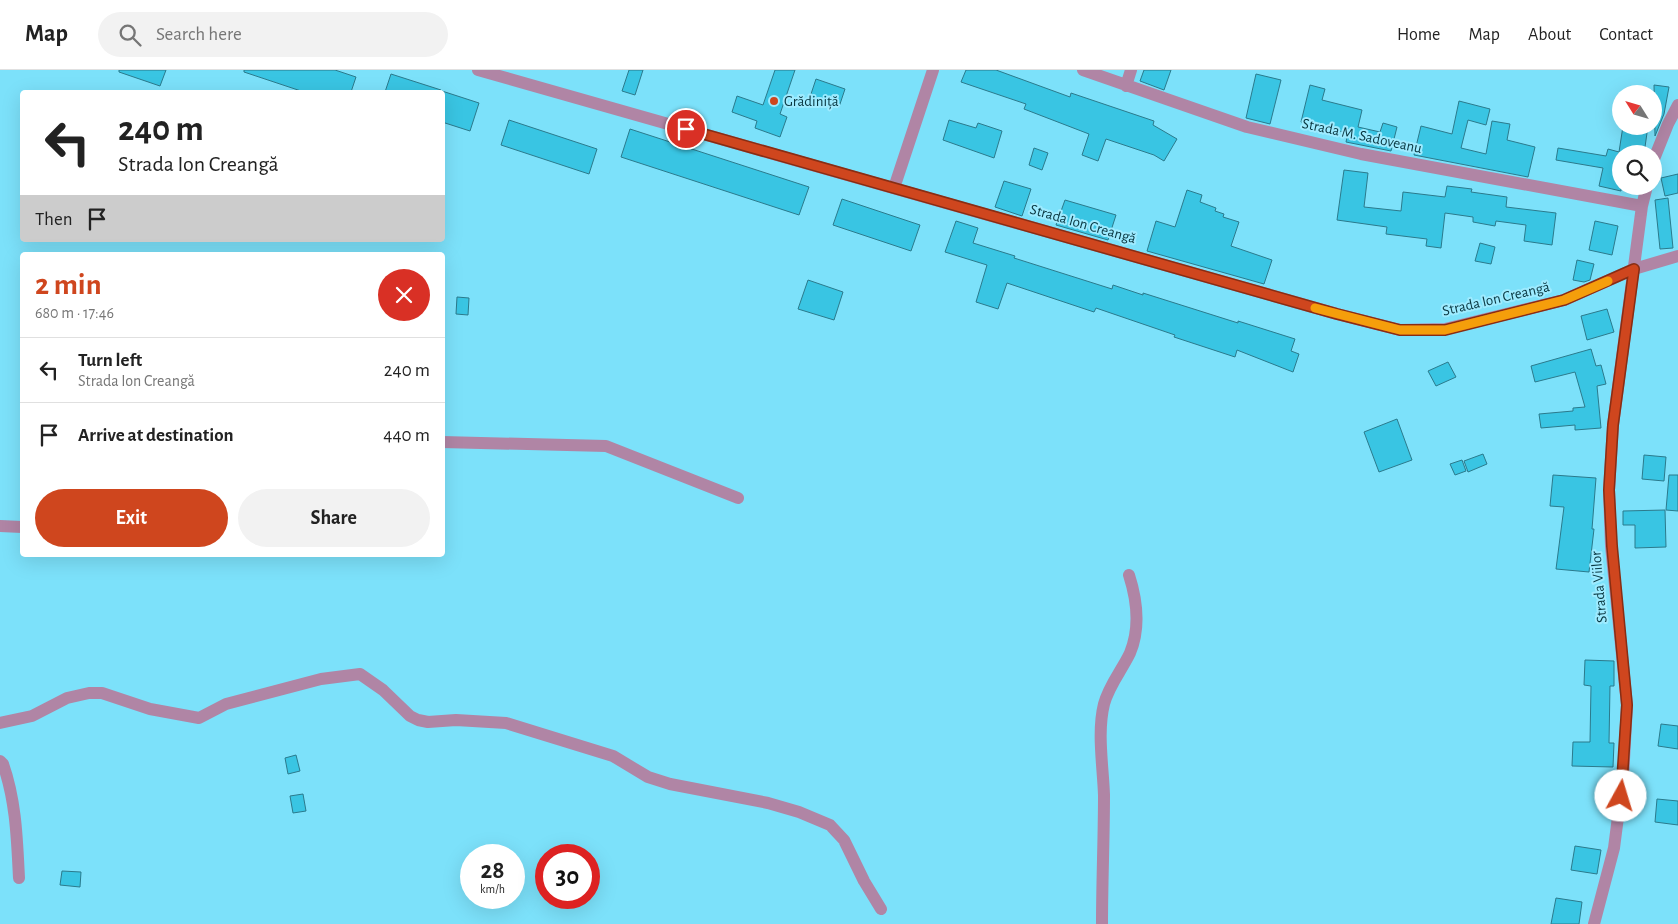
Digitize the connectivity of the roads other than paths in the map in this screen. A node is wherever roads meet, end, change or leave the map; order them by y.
1 (478, 70) edge
2 (933, 70) edge
3 (1083, 70) edge
4 (1131, 70) edge
5 (1126, 86) junction
6 (1678, 106) edge
7 (1658, 145) edge
8 (894, 188) junction
9 (1644, 195) edge
10 (1642, 206) junction
11 (1678, 256) edge
12 (1634, 269) junction
13 (445, 442) edge
14 (738, 498) dead end
15 (0, 526) edge
16 (20, 527) edge
17 (1129, 575) dead end
18 (0, 723) edge
19 (0, 761) edge
20 (19, 878) dead end
21 (881, 909) dead end
22 (1102, 924) edge
23 (1594, 924) edge

1 - 8 street, Strada Ion Creangă
2 - 8 street
3 - 5 street, Strada M. Sadoveanu
4 - 5 street
5 - 10 street, Strada M. Sadoveanu
6 - 7 street
8 - 12 street, Strada Ion Creangă
9 - 10 street, Strada Viilor
10 - 12 street, Strada Viilor
11 - 12 street, Strada Ion Creangă
12 - 23 street, Strada Viilor
13 - 14 street
15 - 16 street
17 - 22 street
18 - 21 street
19 - 20 street

